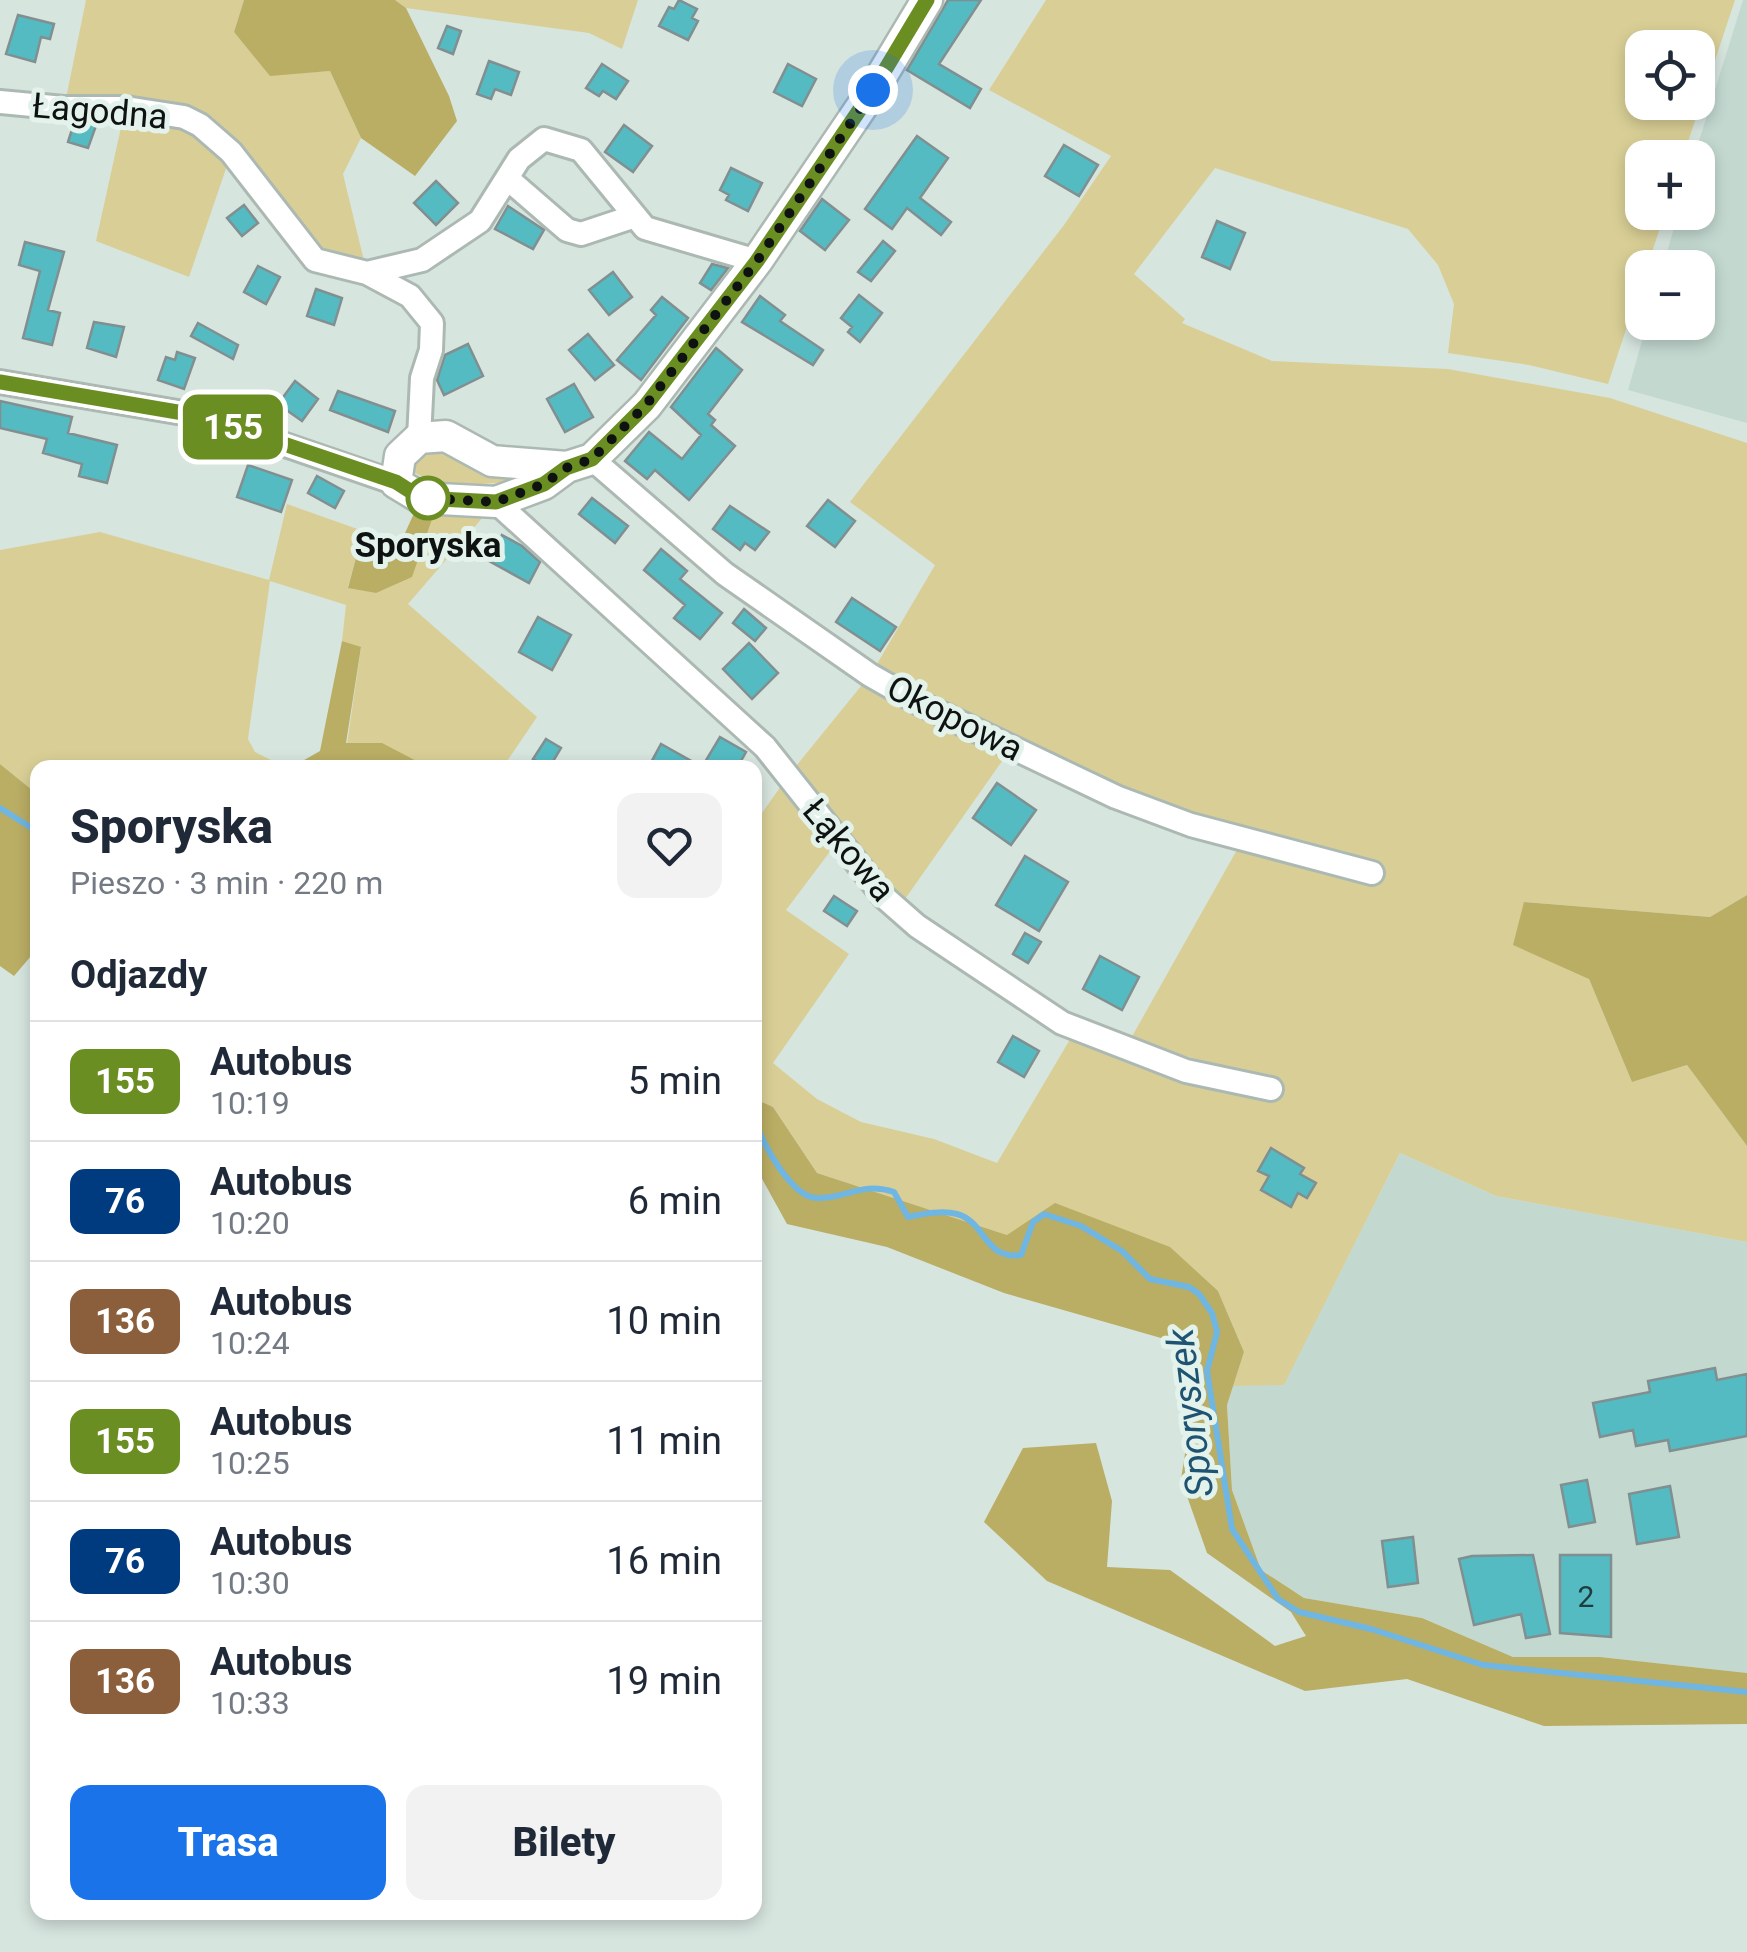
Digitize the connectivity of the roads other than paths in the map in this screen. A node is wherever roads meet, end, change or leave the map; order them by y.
1 (927, 0) edge
2 (0, 102) edge
3 (507, 178) junction
4 (634, 216) junction
5 (757, 261) junction
6 (366, 273) junction
7 (0, 382) edge
8 (419, 438) junction
9 (579, 463) junction
10 (396, 482) junction
11 (496, 502) junction
12 (1372, 873) dead end
13 (1271, 1089) dead end

1 - 5 street
2 - 6 street, Łagodna
3 - 4 street
3 - 4 street, Łagodna
3 - 6 street, Łagodna
4 - 5 street, Łagodna
5 - 9 street
6 - 8 street
7 - 10 street
8 - 9 street
8 - 10 street
9 - 11 street
9 - 12 street, Okopowa
10 - 11 street
11 - 13 street, Łąkowa

